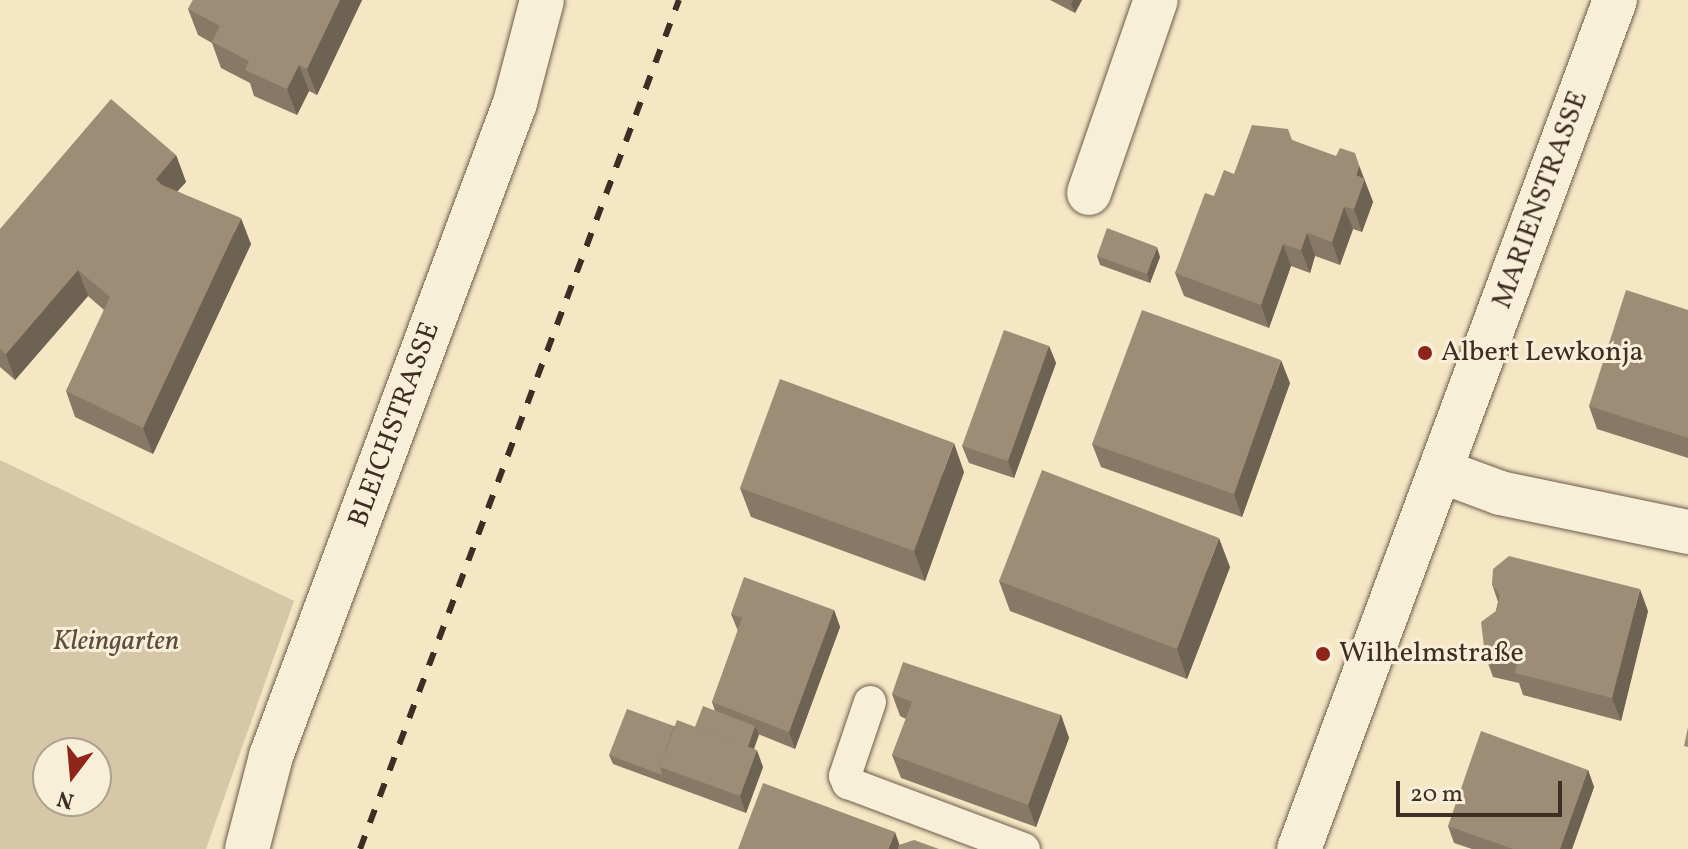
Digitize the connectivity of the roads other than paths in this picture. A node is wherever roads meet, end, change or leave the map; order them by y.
1 (542, 0) edge
2 (1156, 0) edge
3 (1615, 0) edge
4 (1089, 193) dead end
5 (1441, 471) junction
6 (1688, 532) edge
7 (870, 702) dead end
8 (247, 849) edge
9 (1024, 849) edge
10 (1299, 849) edge

1 - 8 street, BLEICHSTRASSE
2 - 4 street
3 - 5 street, MARIENSTRASSE
5 - 6 street
5 - 10 street, MARIENSTRASSE
7 - 9 lane

